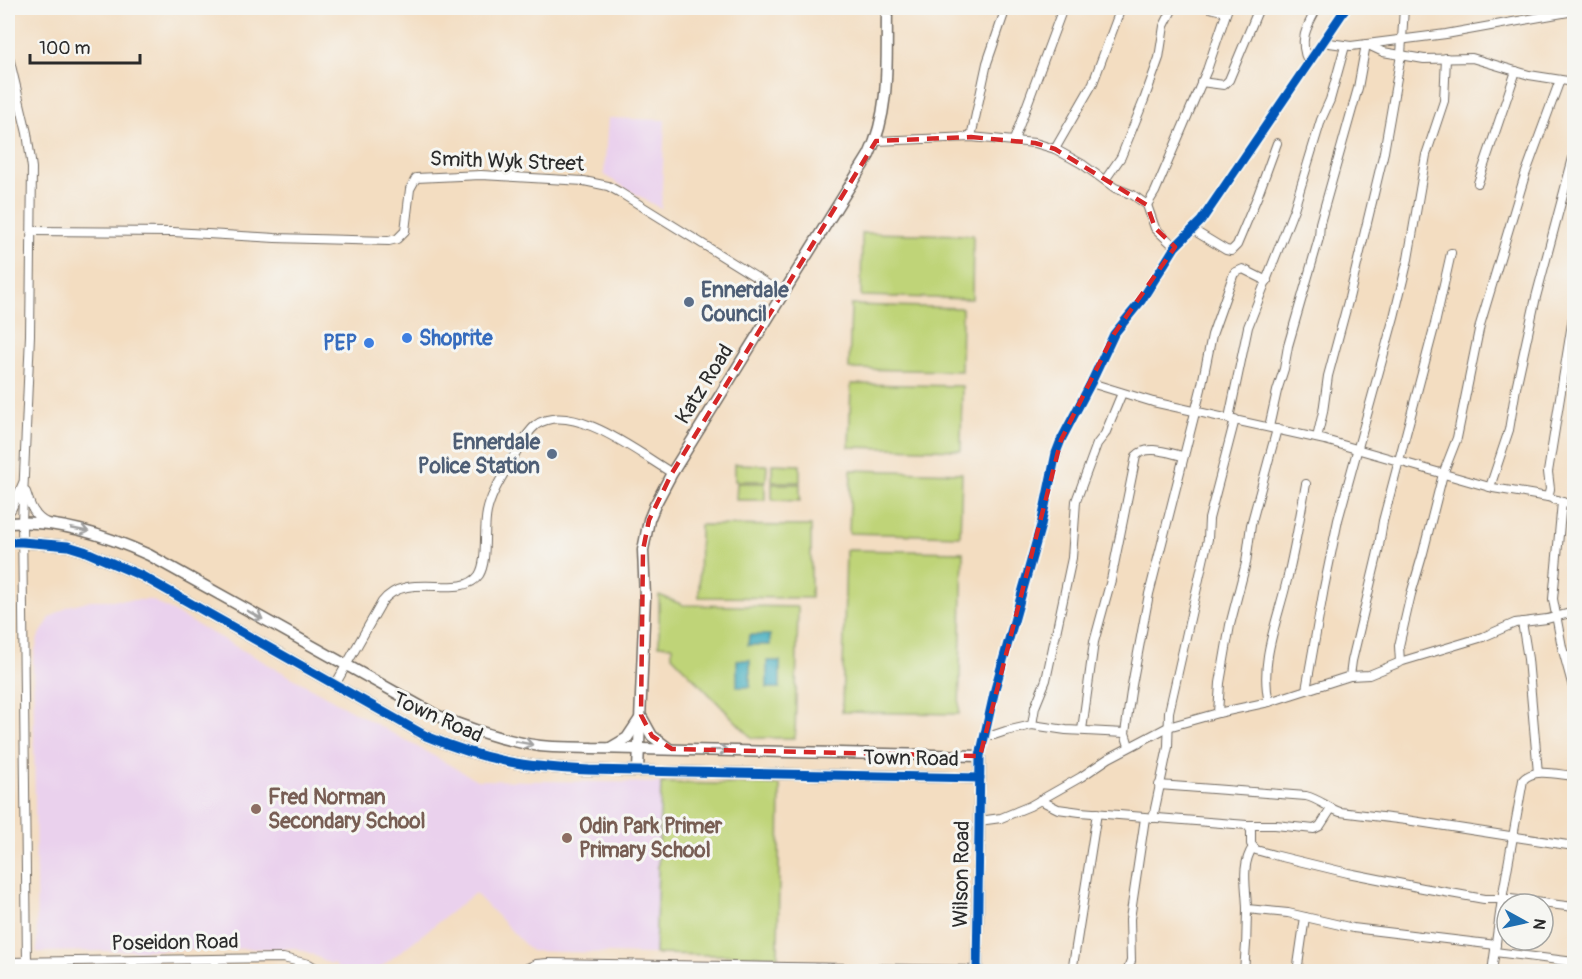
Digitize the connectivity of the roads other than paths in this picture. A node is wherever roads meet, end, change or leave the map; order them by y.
1 (887, 8) edge
2 (1006, 8) edge
3 (1063, 8) edge
4 (1121, 8) edge
5 (1173, 8) edge
6 (1210, 8) edge
7 (1259, 8) edge
8 (1317, 8) edge
9 (1346, 8) edge
10 (1404, 8) edge
11 (1227, 10) edge
12 (1575, 11) edge
13 (1402, 39) junction
14 (1322, 42) junction
15 (1366, 44) junction
16 (1345, 45) junction
17 (8, 53) edge
18 (1401, 55) junction
19 (1446, 58) junction
20 (1308, 61) junction
21 (9, 63) edge
22 (1516, 71) junction
23 (1560, 80) junction
24 (1201, 82) junction
25 (1575, 82) edge
26 (970, 137) junction
27 (1014, 140) junction
28 (876, 141) junction
29 (1276, 143) dead end
30 (1055, 149) junction
31 (1575, 154) edge
32 (1105, 180) junction
33 (1478, 183) dead end
34 (1147, 205) junction
35 (1193, 230) junction
36 (32, 231) junction
37 (1175, 247) junction
38 (1451, 254) dead end
39 (1267, 281) junction
40 (783, 294) junction
41 (1575, 311) edge
42 (1091, 383) junction
43 (1122, 393) junction
44 (1195, 411) junction
45 (1232, 419) junction
46 (1273, 428) junction
47 (1317, 438) junction
48 (1356, 449) junction
49 (1183, 456) junction
50 (1398, 462) junction
51 (672, 473) junction
52 (1443, 474) junction
53 (24, 479) junction
54 (1306, 484) dead end
55 (1490, 487) junction
56 (24, 488) junction
57 (1548, 497) junction
58 (1562, 502) junction
59 (1575, 506) edge
60 (8, 514) edge
61 (22, 522) junction
62 (8, 523) edge
63 (51, 525) junction
64 (8, 542) edge
65 (22, 542) junction
66 (1575, 612) edge
67 (1556, 616) junction
68 (1522, 622) junction
69 (1575, 654) edge
70 (1565, 656) junction
71 (1401, 662) junction
72 (346, 665) junction
73 (1350, 676) junction
74 (335, 685) junction
75 (1306, 690) junction
76 (1575, 691) edge
77 (1269, 702) junction
78 (1218, 713) junction
79 (641, 715) junction
80 (1032, 725) junction
81 (1168, 728) junction
82 (1082, 730) junction
83 (1125, 733) junction
84 (985, 735) junction
85 (1129, 746) junction
86 (610, 748) junction
87 (639, 749) junction
88 (672, 749) junction
89 (980, 756) junction
90 (1575, 761) edge
91 (638, 770) junction
92 (1538, 772) junction
93 (1574, 776) edge
94 (980, 778) junction
95 (1159, 785) junction
96 (1040, 800) junction
97 (1331, 809) junction
98 (1097, 813) junction
99 (1149, 818) junction
100 (979, 821) junction
101 (1247, 825) junction
102 (1512, 836) junction
103 (1575, 846) edge
104 (1253, 847) junction
105 (1503, 892) edge
106 (1495, 899) edge
107 (1555, 905) edge
108 (1575, 907) edge
109 (1247, 909) junction
110 (1305, 917) junction
111 (1495, 949) edge
112 (1495, 952) edge
113 (1514, 952) edge
114 (215, 960) junction
115 (133, 961) junction
116 (8, 962) edge
117 (27, 962) junction
118 (48, 962) junction
119 (1575, 962) edge
120 (621, 968) edge
121 (692, 968) edge
122 (765, 969) edge
123 (837, 969) edge
124 (910, 970) edge
125 (977, 971) edge
126 (49, 972) edge
127 (133, 972) edge
128 (215, 972) edge
129 (322, 972) edge
130 (519, 972) edge
131 (1072, 972) edge
132 (1127, 972) edge
133 (1244, 972) edge
134 (1297, 972) edge
135 (1492, 972) edge

1 - 28 street, Katz Road
2 - 26 street
3 - 27 street
4 - 30 street
5 - 32 street
6 - 11 street
7 - 24 street
8 - 20 street
9 - 14 street
10 - 13 street
11 - 24 street
12 - 13 street
13 - 15 street
13 - 18 street
14 - 16 street
14 - 20 street
15 - 16 street
15 - 18 street
15 - 46 street
16 - 39 street
17 - 21 street
18 - 19 street
18 - 47 street
19 - 22 street
19 - 48 street
20 - 35 street
21 - 36 street
22 - 23 street
22 - 33 street
23 - 25 street
23 - 52 street
24 - 34 street
26 - 27 street
26 - 28 street
27 - 30 street
28 - 40 street, Katz Road
29 - 35 street
30 - 32 street
31 - 55 street
32 - 34 street
34 - 37 street
35 - 37 street
36 - 40 street, Smith Wyk Street
36 - 53 street
37 - 42 street
38 - 50 street
39 - 44 street
39 - 45 street
40 - 51 street, Katz Road
41 - 57 street
42 - 43 street
42 - 84 street
43 - 44 street
43 - 80 street
44 - 45 street
44 - 49 street
45 - 46 street
45 - 81 street
46 - 47 street
46 - 78 street
47 - 48 street
48 - 50 street
48 - 75 street
49 - 82 street
49 - 83 street
50 - 52 street
50 - 73 street
51 - 72 street
51 - 79 street, Katz Road
52 - 55 street
52 - 71 street
53 - 56 street
53 - 60 street
54 - 77 street
55 - 57 street
56 - 61 street
56 - 63 street
57 - 58 street
58 - 59 street
58 - 67 street
61 - 62 street, Town Road
61 - 63 street, Town Road
61 - 65 street
63 -> 72 street, Town Road
64 - 65 street, Town Road
65 - 74 street, Town Road
65 - 117 street
66 - 67 street
67 - 68 street
67 - 70 street
68 - 71 street
68 - 92 street
69 - 70 street
70 - 76 street
71 - 73 street
72 - 74 street
72 -> 86 street, Town Road
73 - 75 street
74 - 91 street, Town Road
75 - 77 street
77 - 78 street
78 - 81 street
79 - 86 street
79 - 87 street, Katz Road
79 - 88 street
80 - 82 street
80 - 84 street
81 - 85 street
81 - 95 street
82 - 83 street
83 - 85 street
84 - 89 street
85 - 96 street
86 - 87 street, Town Road
87 - 88 street, Town Road
87 - 91 street, Katz Road
88 -> 89 street, Town Road
89 - 94 street, Town Road
90 - 93 street
91 - 94 street, Town Road
92 - 93 street
92 - 102 street
94 - 100 street, Wilson Road
95 - 97 street
95 - 99 street
96 - 98 street
96 - 100 street
97 - 101 street
97 - 102 street
98 - 99 street
98 - 131 street
99 - 101 street
99 - 132 street
100 - 125 street, Wilson Road
101 - 104 street
102 - 103 street
102 - 105 street
104 - 106 street
104 - 109 street
107 - 108 street
109 - 110 street
109 - 133 street
110 - 111 street
110 - 134 street
112 - 135 street
113 - 119 street
114 - 115 street, Poseidon Road
114 - 128 street
114 - 129 street, Poseidon Road
115 - 118 street, Poseidon Road
115 - 127 street
116 - 117 street, Poseidon Road
117 - 118 street, Poseidon Road
118 - 126 street
120 - 121 street
120 - 130 street
121 - 122 street
122 - 123 street
123 - 124 street
124 - 125 street

